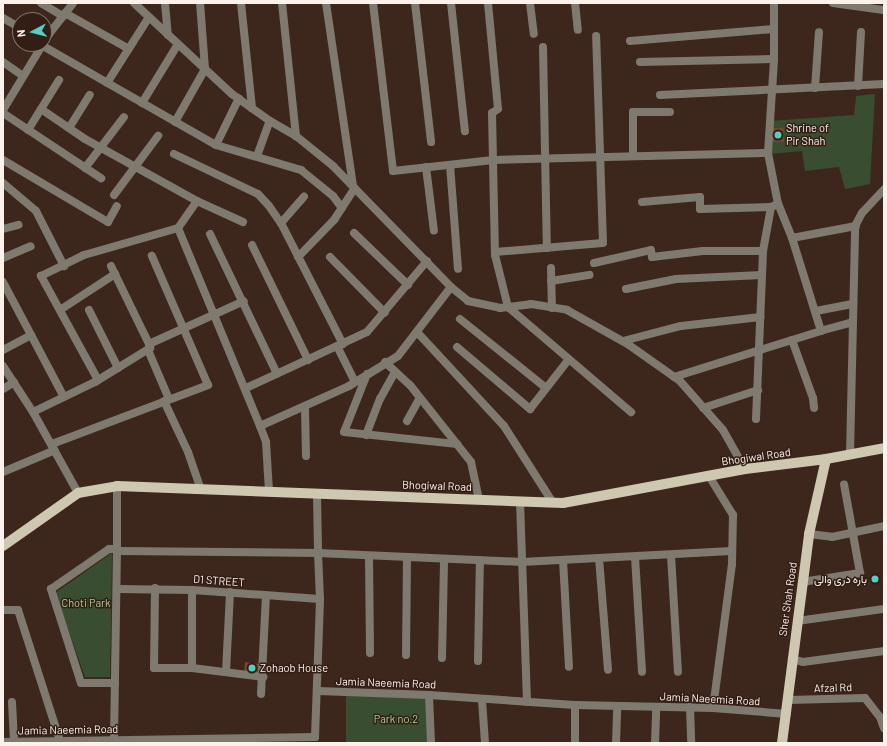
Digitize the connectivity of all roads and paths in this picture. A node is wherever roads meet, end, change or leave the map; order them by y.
1 (41, 3) edge
2 (73, 3) edge
3 (134, 3) edge
4 (165, 3) edge
5 (200, 3) edge
6 (241, 3) edge
7 (282, 3) edge
8 (326, 3) edge
9 (373, 3) edge
10 (415, 3) edge
11 (451, 3) edge
12 (488, 3) edge
13 (530, 3) edge
14 (575, 3) edge
15 (774, 3) edge
16 (833, 3) edge
17 (884, 10) edge
18 (64, 14) junction
19 (149, 17) junction
20 (3, 18) edge
21 (12, 23) edge
22 (774, 29) junction
23 (578, 30) dead end
24 (52, 31) edge
25 (819, 32) dead end
26 (860, 32) dead end
27 (534, 34) dead end
28 (168, 35) junction
29 (596, 36) dead end
30 (630, 41) dead end
31 (178, 44) junction
32 (544, 47) dead end
33 (52, 48) edge
34 (129, 49) junction
35 (39, 52) edge
36 (774, 58) junction
37 (3, 62) edge
38 (640, 62) dead end
39 (205, 69) junction
40 (24, 76) junction
41 (59, 80) dead end
42 (107, 83) junction
43 (884, 84) edge
44 (858, 86) junction
45 (815, 88) junction
46 (771, 91) junction
47 (90, 95) dead end
48 (660, 96) dead end
49 (239, 98) junction
50 (142, 103) junction
51 (252, 108) junction
52 (41, 109) junction
53 (3, 110) edge
54 (670, 112) dead end
55 (3, 114) edge
56 (124, 117) dead end
57 (270, 121) junction
58 (175, 122) junction
59 (69, 128) junction
60 (28, 130) junction
61 (465, 131) dead end
62 (158, 136) dead end
63 (296, 136) junction
64 (431, 142) dead end
65 (216, 145) junction
66 (102, 149) junction
67 (768, 153) junction
68 (174, 154) dead end
69 (633, 155) junction
70 (257, 156) junction
71 (598, 156) junction
72 (545, 158) junction
73 (3, 160) edge
74 (493, 160) junction
75 (450, 165) junction
76 (135, 167) junction
77 (426, 167) junction
78 (85, 168) junction
79 (101, 178) dead end
80 (3, 183) edge
81 (354, 187) junction
82 (884, 189) edge
83 (114, 196) dead end
84 (304, 197) dead end
85 (197, 201) junction
86 (642, 202) dead end
87 (774, 205) junction
88 (118, 206) dead end
89 (342, 208) junction
90 (242, 222) dead end
91 (281, 223) junction
92 (18, 225) dead end
93 (856, 226) junction
94 (178, 228) junction
95 (3, 229) edge
96 (434, 231) dead end
97 (354, 233) dead end
98 (210, 234) dead end
99 (792, 238) junction
100 (252, 245) dead end
101 (31, 246) dead end
102 (547, 248) junction
103 (763, 251) junction
104 (495, 252) junction
105 (152, 256) dead end
106 (298, 257) junction
107 (330, 257) dead end
108 (3, 258) edge
109 (427, 261) junction
110 (594, 263) dead end
111 (64, 266) junction
112 (111, 266) dead end
113 (551, 268) dead end
114 (458, 269) dead end
115 (115, 274) junction
116 (590, 275) dead end
117 (762, 275) junction
118 (3, 282) edge
119 (551, 282) junction
120 (408, 285) junction
121 (450, 287) junction
122 (626, 289) dead end
123 (244, 301) junction
124 (853, 304) junction
125 (508, 307) junction
126 (552, 308) junction
127 (60, 310) junction
128 (89, 310) dead end
129 (816, 311) junction
130 (385, 313) junction
131 (216, 314) junction
132 (760, 317) junction
133 (460, 319) dead end
134 (853, 322) junction
135 (182, 329) junction
136 (820, 331) junction
137 (416, 332) junction
138 (31, 335) junction
139 (792, 340) junction
140 (623, 341) junction
141 (340, 345) junction
142 (148, 347) junction
143 (457, 347) dead end
144 (3, 350) edge
145 (760, 351) junction
146 (569, 359) junction
147 (308, 360) junction
148 (385, 362) junction
149 (3, 366) edge
150 (118, 368) junction
151 (395, 372) junction
152 (368, 373) junction
153 (277, 374) junction
154 (674, 377) junction
155 (98, 380) junction
156 (14, 382) junction
157 (355, 382) junction
158 (246, 388) junction
159 (546, 388) junction
160 (3, 389) edge
161 (758, 390) junction
162 (64, 397) junction
163 (420, 398) junction
164 (166, 400) junction
165 (305, 408) junction
166 (703, 408) junction
167 (814, 408) dead end
168 (34, 412) junction
169 (631, 412) dead end
170 (756, 419) dead end
171 (407, 421) dead end
172 (260, 426) junction
173 (366, 435) junction
174 (457, 444) junction
175 (54, 447) junction
176 (884, 448) edge
177 (850, 454) junction
178 (306, 456) dead end
179 (826, 459) junction
180 (745, 469) junction
181 (3, 472) edge
182 (709, 476) junction
183 (844, 484) dead end
184 (117, 486) junction
185 (200, 487) junction
186 (269, 491) junction
187 (78, 493) junction
188 (317, 493) junction
189 (479, 500) junction
190 (520, 502) junction
191 (554, 503) junction
192 (884, 526) edge
193 (852, 533) junction
194 (809, 534) junction
195 (3, 546) edge
196 (117, 550) junction
197 (732, 551) junction
198 (318, 554) junction
199 (671, 555) junction
200 (369, 556) junction
201 (635, 556) junction
202 (407, 557) junction
203 (600, 558) junction
204 (444, 559) junction
205 (480, 560) junction
206 (563, 560) junction
207 (522, 562) junction
208 (802, 582) junction
209 (155, 588) junction
210 (117, 589) junction
211 (192, 590) junction
212 (230, 592) junction
213 (266, 595) junction
214 (320, 599) junction
215 (884, 609) edge
216 (3, 610) edge
217 (796, 621) junction
218 (884, 651) edge
219 (370, 653) dead end
220 (406, 655) dead end
221 (442, 658) dead end
222 (792, 659) junction
223 (478, 661) dead end
224 (569, 667) dead end
225 (192, 668) junction
226 (608, 670) dead end
227 (226, 672) junction
228 (642, 672) dead end
229 (678, 672) dead end
230 (263, 677) junction
231 (115, 683) junction
232 (318, 691) junction
233 (261, 694) dead end
234 (429, 695) junction
235 (482, 700) junction
236 (789, 700) junction
237 (12, 702) dead end
238 (527, 702) junction
239 (575, 705) junction
240 (617, 706) junction
241 (656, 707) junction
242 (690, 707) junction
243 (713, 708) junction
244 (787, 714) junction
245 (884, 728) edge
246 (114, 740) junction
247 (243, 740) edge
248 (315, 740) edge
249 (60, 741) junction
250 (156, 741) edge
251 (3, 742) edge
252 (14, 742) edge
253 (431, 743) edge
254 (485, 743) edge
255 (575, 743) edge
256 (616, 743) edge
257 (655, 743) edge
258 (690, 743) edge
259 (782, 743) edge

1 - 18 street
2 - 18 street
3 - 19 street
4 - 28 street
5 - 39 street
6 - 51 street
7 - 63 street
8 - 81 street
9 - 77 street
10 - 64 street
11 - 61 street
12 - 74 street
13 - 27 street
14 - 23 street
15 - 22 street
16 - 17 street
18 - 24 street
18 - 34 street
19 - 28 street
19 - 34 street
20 - 21 street
22 - 30 street
22 - 36 street
25 - 45 street
26 - 44 street
28 - 31 street
29 - 71 street
31 - 39 street
31 - 50 street
32 - 72 street
33 - 42 street
34 - 42 street
35 - 40 street
36 - 38 street
36 - 46 street
37 - 40 street
39 - 49 street
39 - 58 street
40 - 53 street
41 - 52 street
42 - 50 street
43 - 44 street
44 - 45 street
45 - 46 street
46 - 48 street
46 - 67 street
47 - 59 street
49 - 51 street
49 - 65 street
50 - 58 street
51 - 57 street
52 - 59 street
52 - 60 street
54 - 69 street
55 - 60 street
56 - 66 street
57 - 63 street
57 - 70 street
58 - 65 street
59 - 66 street
60 - 78 street
62 - 76 street
63 - 81 street
65 - 70 street
66 - 76 street
66 - 78 street
67 - 69 street
67 - 87 street
68 - 91 street
69 - 71 street
70 - 89 street
71 - 72 street
71 - 102 street
72 - 74 street
72 - 102 street
73 - 88 street
74 - 75 street
74 - 104 street
75 - 77 street
75 - 114 street
76 - 83 street
76 - 85 street
77 - 96 street
78 - 79 street
80 - 111 street
81 - 89 street
81 - 109 street
82 - 93 street
84 - 91 street
85 - 90 street
85 - 94 street
86 - 87 street
87 - 99 street
87 - 103 street
89 - 106 street
91 - 106 street
92 - 95 street
93 - 99 street
93 - 124 street
94 - 111 street
94 - 131 street
97 - 120 street
98 - 123 street
99 - 129 street
100 - 147 street
101 - 108 street
102 - 104 street
103 - 110 street
103 - 117 street
104 - 125 street
105 - 135 street
106 - 141 street
107 - 130 street
109 - 120 street
109 - 121 street
111 - 127 street
112 - 115 street
113 - 119 street
115 - 127 street
115 - 142 street
116 - 119 street
117 - 122 street
117 - 132 street
118 - 138 street
119 - 126 street
120 - 130 street
121 - 125 street
121 - 137 street
123 - 131 street
123 - 153 street
124 - 129 street
124 - 134 street
125 - 126 street
125 - 146 street
126 - 140 street
127 - 155 street
128 - 150 street
129 - 136 street
130 - 141 street
131 - 135 street
131 - 158 street
132 - 140 street
132 - 145 street
133 - 159 street
134 - 136 street
134 - 177 street
135 - 142 street
135 - 164 street
136 - 139 street
137 - 148 street
137 - 191 street
138 - 144 street
138 - 162 street
139 - 145 street
139 - 167 street
140 - 154 street
141 - 147 street
141 - 157 street
142 - 150 street
142 - 164 street
143 - 159 street
145 - 154 street
145 - 161 street
146 - 159 street
146 - 169 street
147 - 153 street
148 - 151 street
148 - 152 street
149 - 156 street
150 - 155 street
151 - 163 street
151 - 173 street
152 - 157 street
152 - 173 street
153 - 158 street
154 - 166 street
155 - 162 street
156 - 160 street
156 - 168 street
157 - 165 street
158 - 172 street
161 - 166 street
161 - 170 street
162 - 168 street
163 - 171 street
163 - 174 street
164 - 175 street
164 - 185 street
165 - 172 street
165 - 178 street
166 - 180 street
168 - 175 street
172 - 186 street
173 - 174 street
174 - 189 street
175 - 181 street
175 - 187 street
176 - 177 main road, Bhogiwal Road
177 - 179 main road, Bhogiwal Road
179 - 180 main road, Bhogiwal Road
179 - 194 main road, Sher Shah Road
180 - 182 main road, Bhogiwal Road
182 - 191 main road, Bhogiwal Road
182 - 197 street
183 - 193 street
184 - 185 main road, Bhogiwal Road
184 - 187 main road, Bhogiwal Road
184 - 196 street
185 - 186 main road, Bhogiwal Road
186 - 188 main road, Bhogiwal Road
187 - 195 main road, Bhogiwal Road
188 - 189 main road, Bhogiwal Road
188 - 198 street
189 - 190 main road, Bhogiwal Road
190 - 191 main road, Bhogiwal Road
190 - 207 street
192 - 193 street
193 - 194 street
193 - 208 street
194 - 208 main road, Sher Shah Road
196 - 198 street
196 - 210 street
196 - 231 street
197 - 199 street
197 - 243 street
198 - 200 street
198 - 214 street
199 - 201 street
199 - 229 street
200 - 202 street
200 - 219 street
201 - 203 street
201 - 228 street
202 - 204 street
202 - 220 street
203 - 206 street
203 - 226 street
204 - 205 street
204 - 221 street
205 - 207 street
205 - 223 street
206 - 207 street
206 - 224 street
207 - 238 street
208 - 217 main road, Sher Shah Road
209 - 210 street, D1 STREET
209 - 211 street, D1 STREET
209 - 225 street
210 - 231 street
211 - 212 street, D1 STREET
211 - 225 street
212 - 213 street, D1 STREET
212 - 227 street
213 - 214 street, D1 STREET
213 - 230 street
214 - 232 street
215 - 217 street
216 - 249 street
217 - 222 main road, Sher Shah Road
218 - 222 street
222 - 236 main road, Sher Shah Road
225 - 227 street
227 - 230 street
230 - 233 street
231 - 246 street
232 - 234 street, Jamia Naeemia Road
232 - 248 street, Jamia Naeemia Road
234 - 235 street, Jamia Naeemia Road
234 - 253 street
235 - 238 street, Jamia Naeemia Road
235 - 254 street
236 - 244 main road, Sher Shah Road
236 - 245 street, Afzal Rd
237 - 252 street
238 - 239 street, Jamia Naeemia Road
239 - 240 street, Jamia Naeemia Road
239 - 255 street
240 - 241 street, Jamia Naeemia Road
240 - 256 street
241 - 242 street, Jamia Naeemia Road
241 - 257 street
242 - 243 street, Jamia Naeemia Road
242 - 258 street
243 - 244 street, Jamia Naeemia Road
244 - 259 main road, Sher Shah Road
246 - 249 street, Jamia Naeemia Road
246 - 250 street, Jamia Naeemia Road
247 - 248 street, Jamia Naeemia Road
247 - 250 street, Jamia Naeemia Road
249 - 252 street, Jamia Naeemia Road
251 - 252 street, Jamia Naeemia Road

